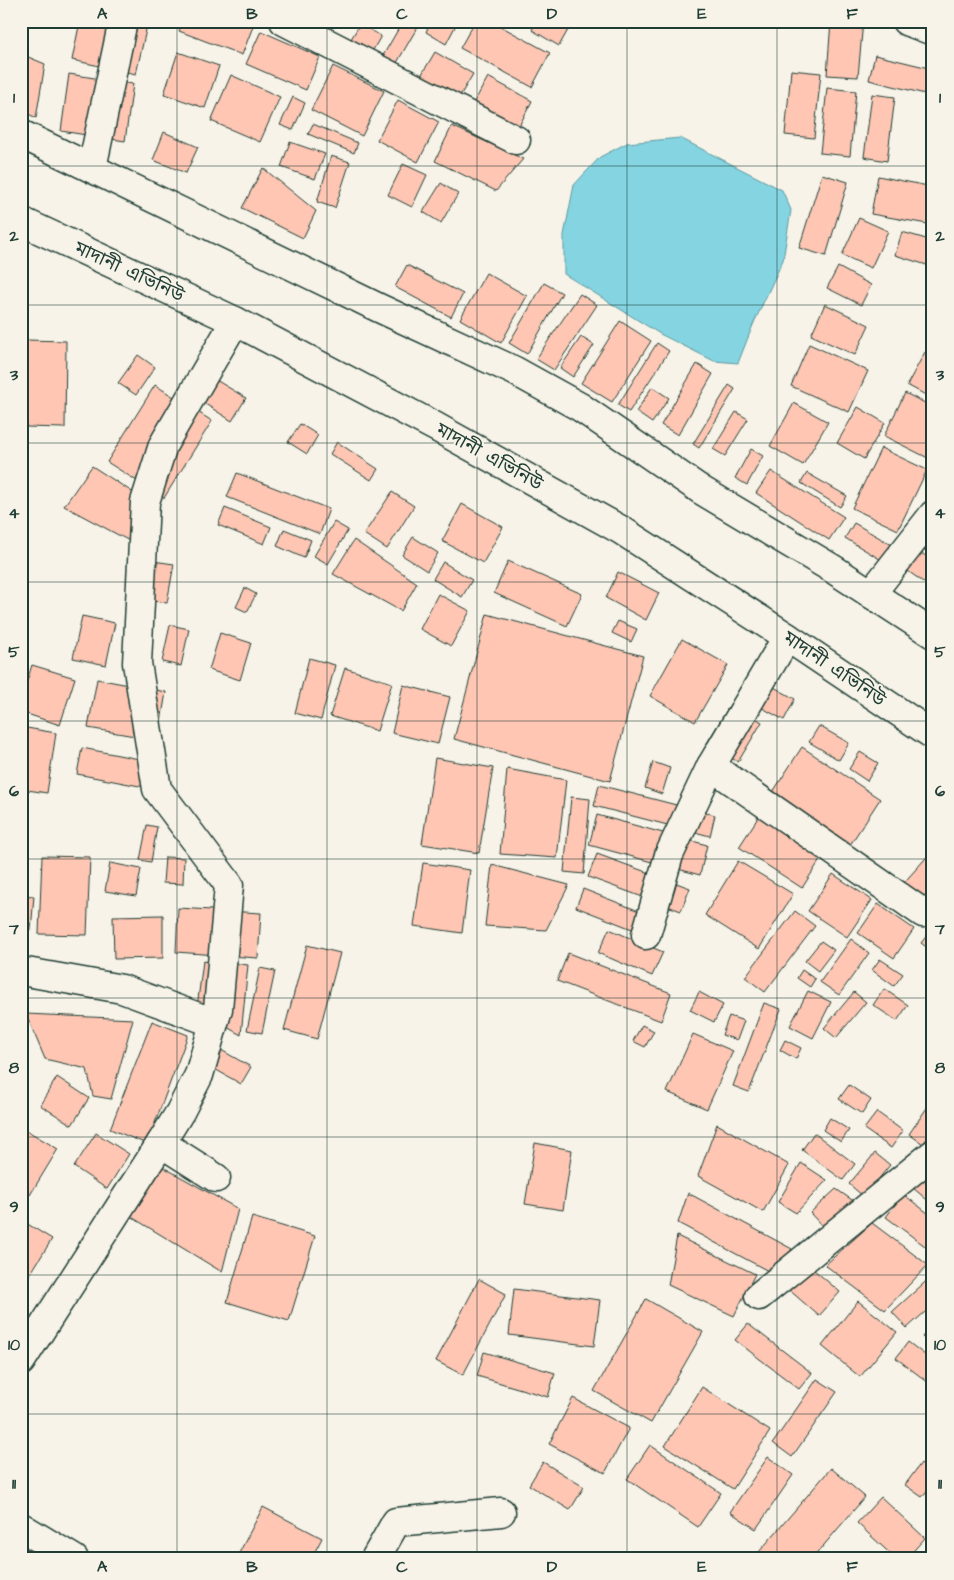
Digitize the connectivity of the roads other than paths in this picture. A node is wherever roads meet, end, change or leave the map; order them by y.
1 (123, 21) edge
2 (284, 21) edge
3 (906, 21) edge
4 (933, 31) edge
5 (21, 134) edge
6 (516, 140) dead end
7 (92, 168) junction
8 (21, 221) edge
9 (235, 321) junction
10 (933, 515) edge
11 (870, 594) junction
12 (933, 634) edge
13 (787, 637) junction
14 (933, 736) edge
15 (711, 766) junction
16 (933, 908) edge
17 (646, 935) dead end
18 (21, 971) edge
19 (216, 1015) junction
20 (161, 1143) junction
21 (933, 1154) edge
22 (216, 1178) dead end
23 (759, 1296) dead end
24 (21, 1361) edge
25 (500, 1512) dead end
26 (21, 1527) edge
27 (74, 1559) edge
28 (375, 1559) edge

1 - 7 street
2 - 6 street
3 - 4 street
5 - 7 street
7 - 11 street
8 - 9 street, মাদানী এভিনিউ
9 - 13 street, মাদানী এভিনিউ
9 - 19 street
10 - 11 street
11 - 12 street
13 - 14 street, মাদানী এভিনিউ
13 - 15 street
15 - 16 street
15 - 17 street
18 - 19 street
19 - 20 street
20 - 22 street
20 - 24 street
21 - 23 street
25 - 28 street
26 - 27 street

